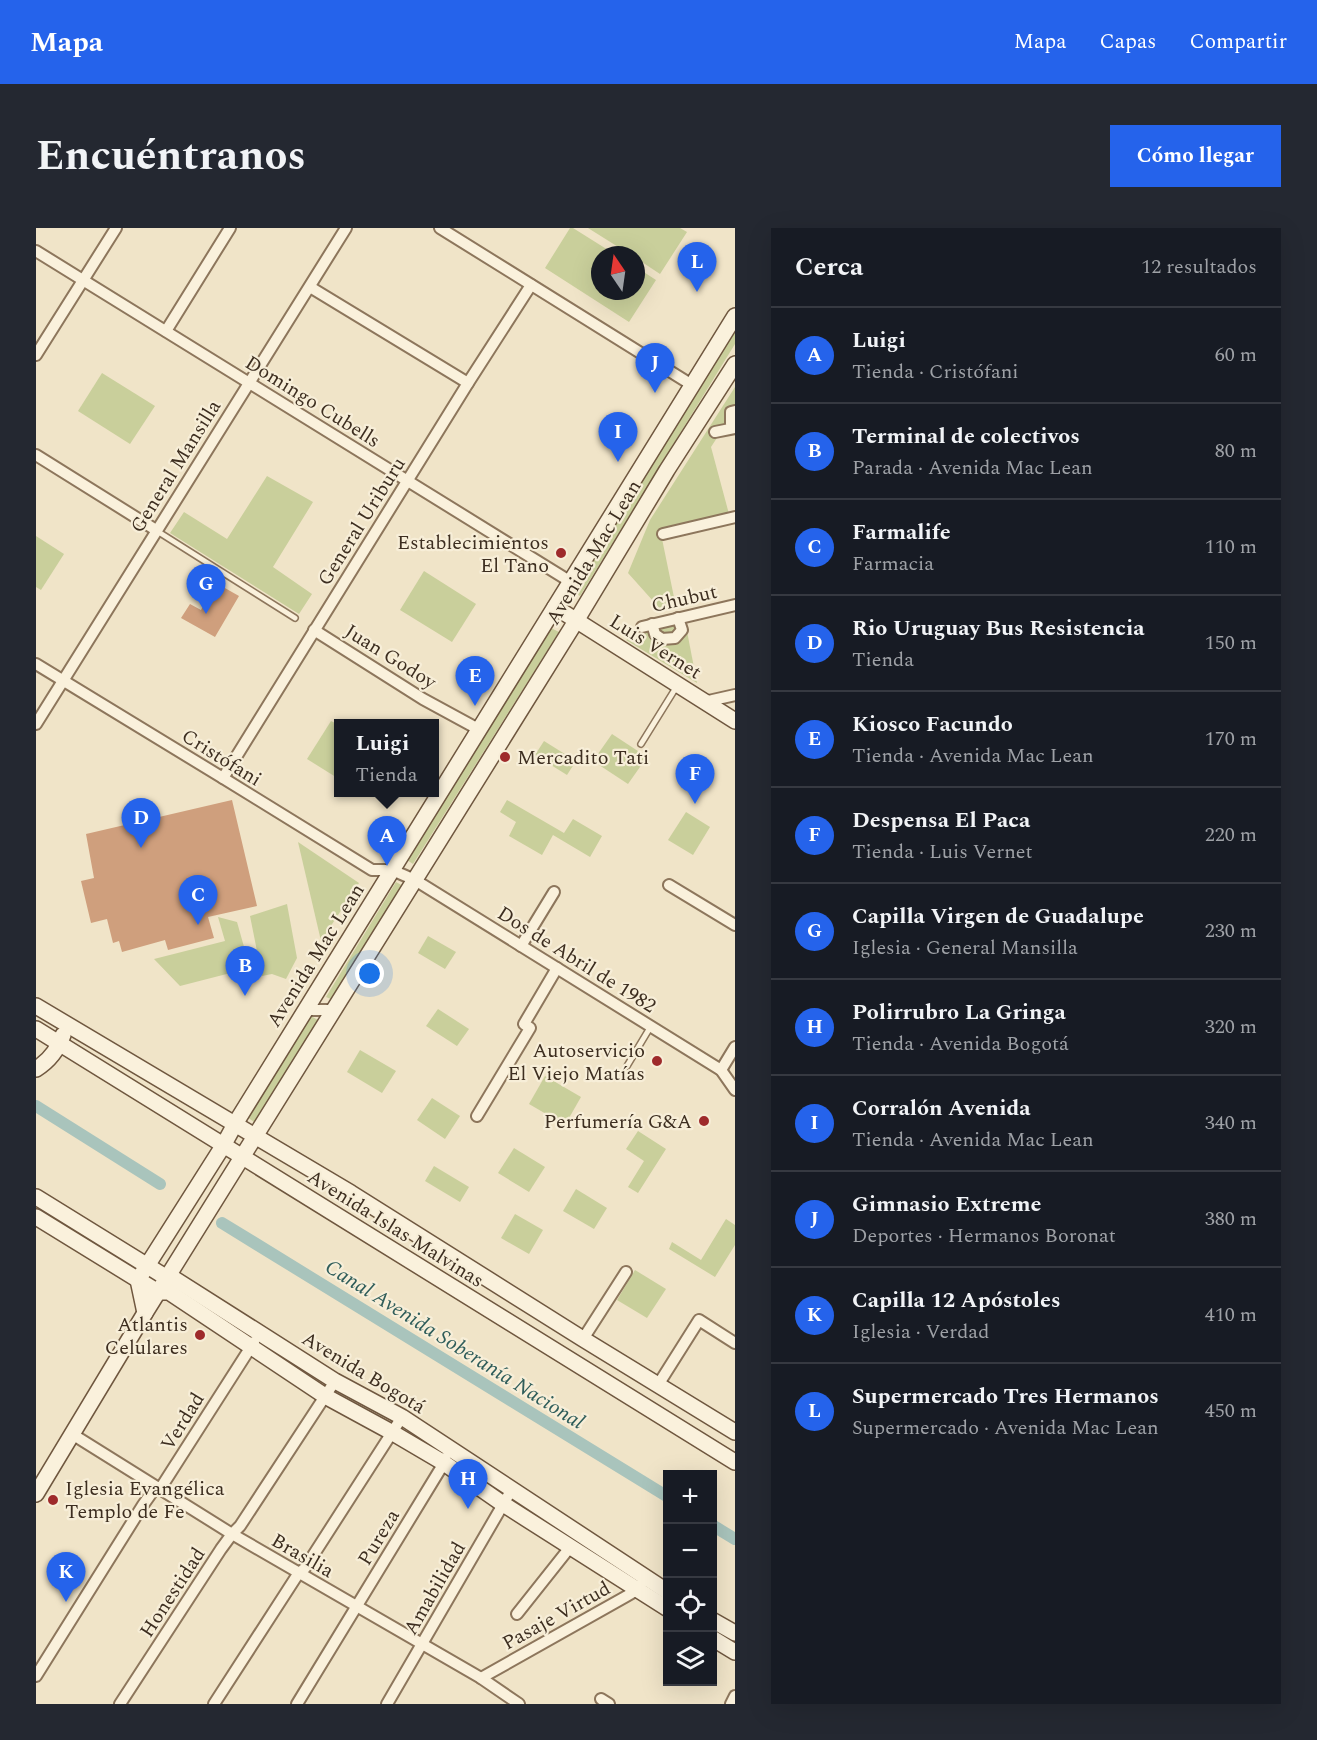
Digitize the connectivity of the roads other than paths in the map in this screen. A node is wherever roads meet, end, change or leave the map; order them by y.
1 (116, 228) edge
2 (230, 228) edge
3 (346, 228) edge
4 (440, 228) edge
5 (36, 251) edge
6 (83, 280) junction
7 (531, 285) junction
8 (310, 287) junction
9 (735, 316) edge
10 (166, 331) junction
11 (36, 355) edge
12 (735, 364) edge
13 (250, 383) junction
14 (468, 383) junction
15 (692, 385) junction
16 (735, 411) edge
17 (735, 428) edge
18 (715, 432) dead end
19 (36, 455) edge
20 (407, 480) junction
21 (735, 517) edge
22 (156, 530) junction
23 (663, 534) dead end
24 (571, 582) junction
25 (735, 605) edge
26 (555, 607) junction
27 (295, 618) dead end
28 (678, 618) junction
29 (576, 621) junction
30 (314, 630) junction
31 (36, 664) edge
32 (62, 681) junction
33 (677, 685) junction
34 (735, 694) edge
35 (704, 702) junction
36 (735, 720) edge
37 (36, 724) edge
38 (480, 730) junction
39 (641, 744) dead end
40 (223, 778) junction
41 (439, 795) edge
42 (438, 797) edge
43 (392, 870) junction
44 (415, 880) junction
45 (669, 885) dead end
46 (554, 892) dead end
47 (735, 925) edge
48 (521, 946) junction
49 (557, 968) junction
50 (36, 1006) edge
51 (306, 1010) junction
52 (334, 1010) junction
53 (67, 1025) junction
54 (651, 1026) junction
55 (36, 1029) edge
56 (60, 1044) junction
57 (735, 1047) edge
58 (627, 1066) dead end
59 (36, 1069) edge
60 (721, 1070) junction
61 (735, 1090) edge
62 (477, 1116) dead end
63 (235, 1124) junction
64 (255, 1136) junction
65 (223, 1146) junction
66 (242, 1158) junction
67 (36, 1197) edge
68 (36, 1217) edge
69 (147, 1266) junction
70 (626, 1272) dead end
71 (167, 1278) junction
72 (138, 1280) junction
73 (158, 1292) junction
74 (145, 1313) junction
75 (256, 1339) junction
76 (583, 1339) junction
77 (735, 1342) edge
78 (335, 1381) junction
79 (658, 1385) junction
80 (325, 1396) junction
81 (402, 1417) junction
82 (735, 1432) edge
83 (393, 1433) junction
84 (72, 1434) junction
85 (446, 1456) junction
86 (735, 1462) edge
87 (155, 1488) junction
88 (512, 1489) junction
89 (36, 1494) edge
90 (503, 1504) junction
91 (232, 1534) junction
92 (571, 1546) junction
93 (298, 1574) junction
94 (641, 1584) junction
95 (663, 1591) edge
96 (663, 1604) edge
97 (357, 1607) junction
98 (517, 1614) dead end
99 (717, 1623) edge
100 (735, 1633) edge
101 (717, 1641) edge
102 (422, 1644) junction
103 (735, 1652) edge
104 (36, 1676) edge
105 (481, 1678) junction
106 (735, 1696) edge
107 (120, 1704) edge
108 (214, 1704) edge
109 (297, 1704) edge
110 (387, 1704) edge
111 (519, 1704) edge
112 (731, 1704) edge

1 - 6 street
2 - 10 street
3 - 8 street, General Mansilla
4 - 7 street
5 - 6 street, Domingo Cubells
6 - 10 street, Domingo Cubells
6 - 11 street
7 - 14 street, General Uriburu
7 - 15 street
8 - 13 street, General Mansilla
8 - 14 street
9 - 15 main road, Avenida Mac Lean
10 - 13 street, Domingo Cubells
12 - 29 main road, Avenida Mac Lean
13 - 20 street, Domingo Cubells
13 - 22 street, General Mansilla
14 - 20 street, General Uriburu
15 - 24 main road, Avenida Mac Lean
16 - 17 street
17 - 18 street
19 - 22 street
20 - 24 street, Domingo Cubells
20 - 30 street, General Uriburu
21 - 23 street
22 - 27 lane
22 - 32 street, General Mansilla
24 - 26 main road, Avenida Mac Lean
25 - 28 street, Chubut
26 - 29 main road, Luis Vernet
26 - 38 main road, Avenida Mac Lean
28 - 28 street, Chubut
29 - 33 main road, Luis Vernet
29 - 44 main road, Avenida Mac Lean
30 - 38 street, Juan Godoy
30 - 40 street, General Uriburu
31 - 32 street, Cristófani
32 - 37 street, General Mansilla
32 - 40 street, Cristófani
33 - 35 main road, Luis Vernet
33 - 39 lane
34 - 35 street
35 - 36 main road, Luis Vernet
38 - 41 main road, Avenida Mac Lean
40 - 43 street, Cristófani
42 - 43 main road, Avenida Mac Lean
43 - 44 street, Dos de Abril de 1982
43 - 51 main road, Avenida Mac Lean
44 - 48 street, Dos de Abril de 1982
44 - 52 main road, Avenida Mac Lean
45 - 47 street
46 - 48 street
48 - 49 street, Dos de Abril de 1982
49 - 54 street, Dos de Abril de 1982
49 - 62 street
50 - 53 main road, Avenida Islas Malvinas
51 - 52 street
51 - 63 main road, Avenida Mac Lean
52 - 64 main road, Avenida Mac Lean
53 - 56 main road
53 - 63 main road, Avenida Islas Malvinas
54 - 58 lane
54 - 60 street, Dos de Abril de 1982
55 - 56 main road, Avenida Islas Malvinas
56 - 59 main road
56 - 65 main road, Avenida Islas Malvinas
57 - 60 street
60 - 61 street, Dos de Abril de 1982
63 - 64 main road, Avenida Islas Malvinas
63 - 65 main road, Avenida Mac Lean
64 - 66 main road, Avenida Mac Lean
64 - 76 main road, Avenida Islas Malvinas
65 - 66 main road, Avenida Islas Malvinas
65 - 69 main road, Avenida Mac Lean
66 - 71 main road, Avenida Mac Lean
66 - 86 main road, Avenida Islas Malvinas
67 - 69 main road, Avenida Bogotá
68 - 72 main road, Avenida Bogotá
69 - 71 main road, Avenida Bogotá
69 - 72 main road, Avenida Mac Lean
70 - 76 street
71 - 73 main road, Avenida Mac Lean
71 - 75 main road, Avenida Bogotá
72 - 73 main road, Avenida Bogotá
72 - 74 main road
73 - 74 main road, Avenida Mac Lean
73 - 75 main road, Avenida Bogotá
74 - 84 main road, Avenida Mac Lean
75 - 78 main road, Avenida Bogotá
75 - 80 main road, Avenida Bogotá
75 - 87 street, Verdad
76 - 79 main road, Avenida Islas Malvinas
77 - 79 street
78 - 80 street, Honestidad
78 - 81 main road, Avenida Bogotá
79 - 82 main road, Avenida Islas Malvinas
80 - 83 main road, Avenida Bogotá
80 - 91 street, Honestidad
81 - 83 street
81 - 85 main road, Avenida Bogotá
83 - 85 main road, Avenida Bogotá
83 - 93 street
84 - 87 street, Brasilia
84 - 89 main road, Avenida Mac Lean
85 - 88 main road, Avenida Bogotá
85 - 90 main road, Avenida Bogotá
85 - 97 street, Pureza
87 - 91 street, Brasilia
87 - 104 street, Verdad
88 - 90 street, Amabilidad
88 - 94 main road, Avenida Bogotá
90 - 92 main road, Avenida Bogotá
90 - 102 street, Amabilidad
91 - 93 street, Brasilia
91 - 107 street, Honestidad
92 - 94 main road, Avenida Bogotá
92 - 98 street
93 - 97 street, Brasilia
93 - 108 street
94 - 95 main road, Avenida Bogotá
94 - 96 main road, Avenida Bogotá
94 - 105 street, Pasaje Virtud
97 - 102 street, Brasilia
97 - 109 street, Pureza
99 - 100 main road
101 - 103 main road
102 - 105 street, Brasilia
102 - 110 street, Amabilidad
105 - 111 street, Brasilia
106 - 112 street

